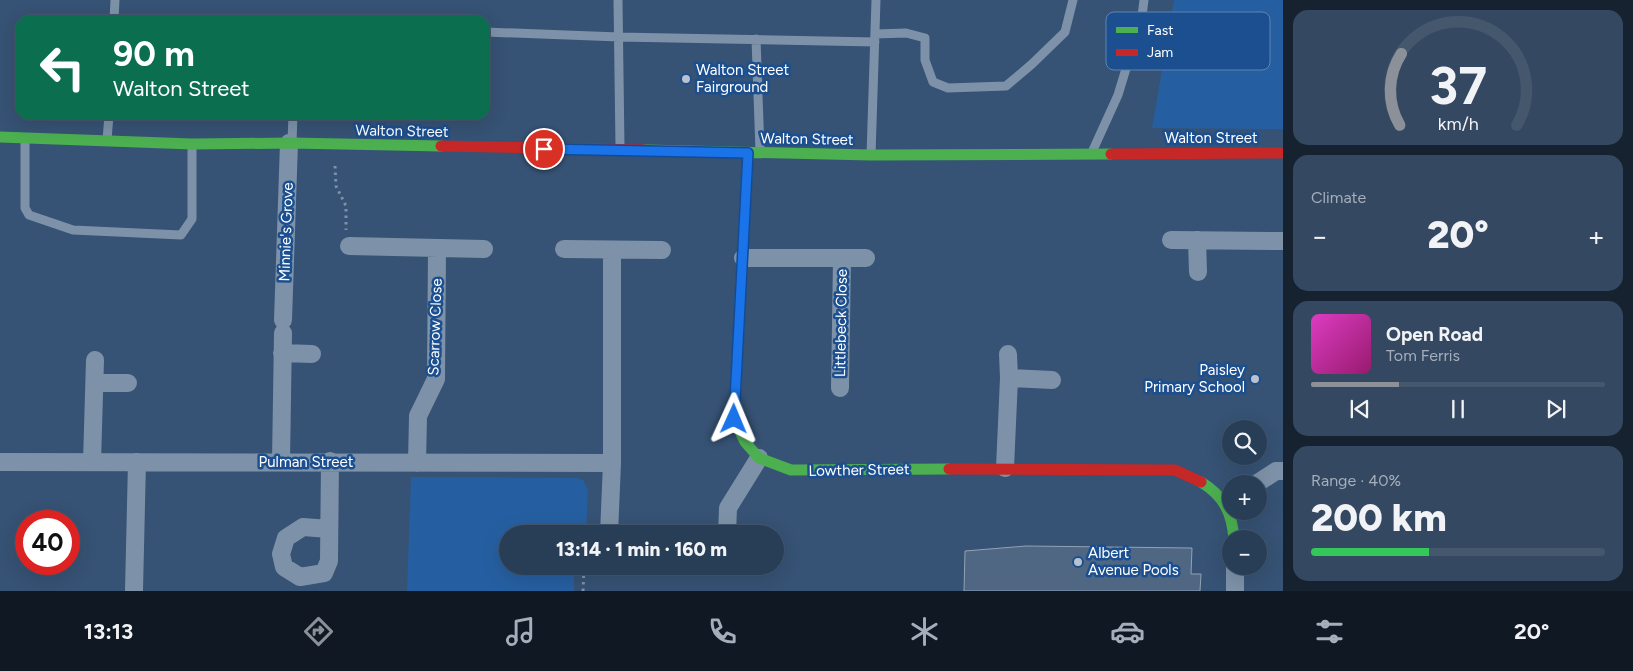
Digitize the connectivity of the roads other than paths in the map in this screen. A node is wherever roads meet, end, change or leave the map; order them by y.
1 (115, 0) edge
2 (618, 0) edge
3 (876, 0) edge
4 (1073, 0) edge
5 (114, 15) edge
6 (490, 32) edge
7 (619, 37) junction
8 (875, 38) junction
9 (756, 39) junction
10 (1126, 70) edge
11 (109, 120) edge
12 (292, 120) edge
13 (0, 138) edge
14 (25, 138) junction
15 (107, 141) junction
16 (290, 143) junction
17 (192, 144) junction
18 (620, 150) junction
19 (754, 153) junction
20 (1092, 153) junction
21 (1283, 153) edge
22 (871, 155) junction
23 (1171, 240) dead end
24 (1197, 240) junction
25 (1283, 240) edge
26 (349, 246) road end
27 (437, 249) junction
28 (484, 249) dead end
29 (564, 249) dead end
30 (612, 250) junction
31 (662, 250) dead end
32 (743, 258) junction
33 (866, 258) dead end
34 (842, 259) junction
35 (1198, 272) dead end
36 (282, 353) junction
37 (312, 354) dead end
38 (1008, 354) dead end
39 (95, 360) dead end
40 (1009, 378) junction
41 (1052, 380) dead end
42 (94, 383) junction
43 (128, 383) dead end
44 (840, 388) dead end
45 (759, 458) junction
46 (330, 461) junction
47 (0, 462) edge
48 (92, 462) junction
49 (137, 462) junction
50 (281, 462) junction
51 (417, 462) junction
52 (612, 463) junction
53 (1005, 468) junction
54 (1283, 471) edge
55 (1267, 477) edge
56 (1222, 496) edge
57 (609, 525) edge
58 (728, 525) edge
59 (329, 529) dead end
60 (1234, 575) edge
61 (134, 591) edge
62 (1235, 591) edge

1 - 5 lane
2 - 7 lane
3 - 8 lane
4 - 8 lane
6 - 7 lane
7 - 9 lane
7 - 18 lane
8 - 9 lane
8 - 22 lane
9 - 19 lane
10 - 20 lane
11 - 15 lane
12 - 16 lane
13 - 14 street, Walton Street
14 - 15 street, Walton Street
14 - 17 lane
15 - 17 street, Walton Street
16 - 17 street, Walton Street
16 - 18 street, Walton Street
16 - 36 street, Minnie's Grove
18 - 19 street, Walton Street
19 - 22 street, Walton Street
19 - 32 street
20 - 21 street, Walton Street
20 - 22 street, Walton Street
23 - 24 street
24 - 25 street
24 - 35 street
26 - 27 street
27 - 28 street
27 - 51 street, Scarrow Close
29 - 30 street
30 - 31 street
30 - 52 street
32 - 34 street, Littlebeck Close
32 - 45 street
33 - 34 street, Littlebeck Close
34 - 44 street, Littlebeck Close
36 - 37 street
36 - 50 street, Minnie's Grove
38 - 40 street
39 - 42 street
40 - 41 street
40 - 53 street
42 - 43 street
42 - 48 street
45 - 53 street, Lowther Street
45 - 58 street
46 - 50 street, Pulman Street
46 - 51 street, Pulman Street
46 - 59 street
47 - 48 street, Pulman Street
48 - 49 street, Pulman Street
49 - 50 street, Pulman Street
49 - 61 street
51 - 52 street, Pulman Street
52 - 57 street
53 - 56 street, Lowther Street
54 - 55 street
60 - 62 street

